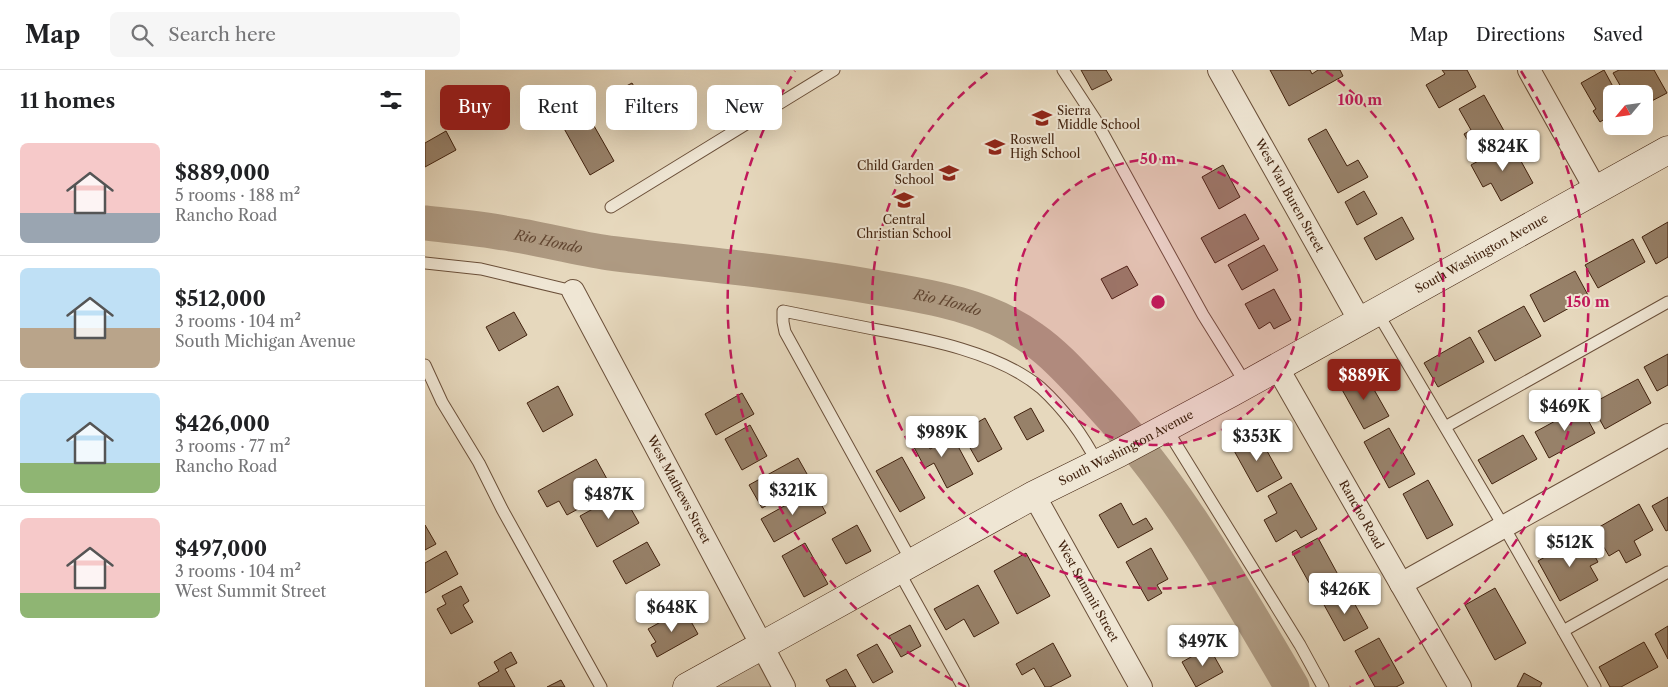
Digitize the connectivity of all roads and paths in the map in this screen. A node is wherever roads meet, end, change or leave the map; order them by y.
1 (834, 70) edge
2 (1063, 70) edge
3 (1219, 70) edge
4 (1529, 70) edge
5 (1668, 150) edge
6 (1596, 190) junction
7 (611, 206) dead end
8 (425, 263) edge
9 (573, 291) joint
10 (1668, 302) edge
11 (1369, 317) junction
12 (425, 364) edge
13 (1277, 367) junction
14 (1247, 384) junction
15 (1445, 427) junction
16 (1157, 433) junction
17 (1668, 435) edge
18 (1109, 459) junction
19 (1034, 495) junction
20 (1505, 527) junction
21 (905, 566) junction
22 (1668, 572) edge
23 (1401, 584) junction
24 (1563, 631) junction
25 (761, 646) junction
26 (601, 687) edge
27 (687, 687) edge
28 (784, 687) edge
29 (963, 687) edge
30 (1141, 687) edge
31 (1323, 687) edge
32 (1460, 687) edge
33 (1595, 687) edge

1 - 7 lane
2 - 14 lane
3 - 11 street, West Van Buren Street
4 - 6 street
5 - 6 street, South Washington Avenue
6 - 11 street, South Washington Avenue
8 - 9 lane
9 - 25 street, West Mathews Street
10 - 15 lane
11 - 13 street, South Washington Avenue
11 - 15 lane
12 - 26 lane
13 - 14 street, South Washington Avenue
13 - 23 street, Rancho Road
14 - 16 street, South Washington Avenue
15 - 20 lane
16 - 18 street, South Washington Avenue
16 - 31 lane
17 - 20 street
18 - 19 street, South Washington Avenue
18 - 21 lane
19 - 21 street, South Washington Avenue
19 - 30 street, West Summit Street
20 - 23 street
20 - 24 lane
21 - 25 street, South Washington Avenue
21 - 29 lane
22 - 24 lane
23 - 32 street, Rancho Road
24 - 33 lane
25 - 27 street, South Washington Avenue
25 - 28 street, West Mathews Street

